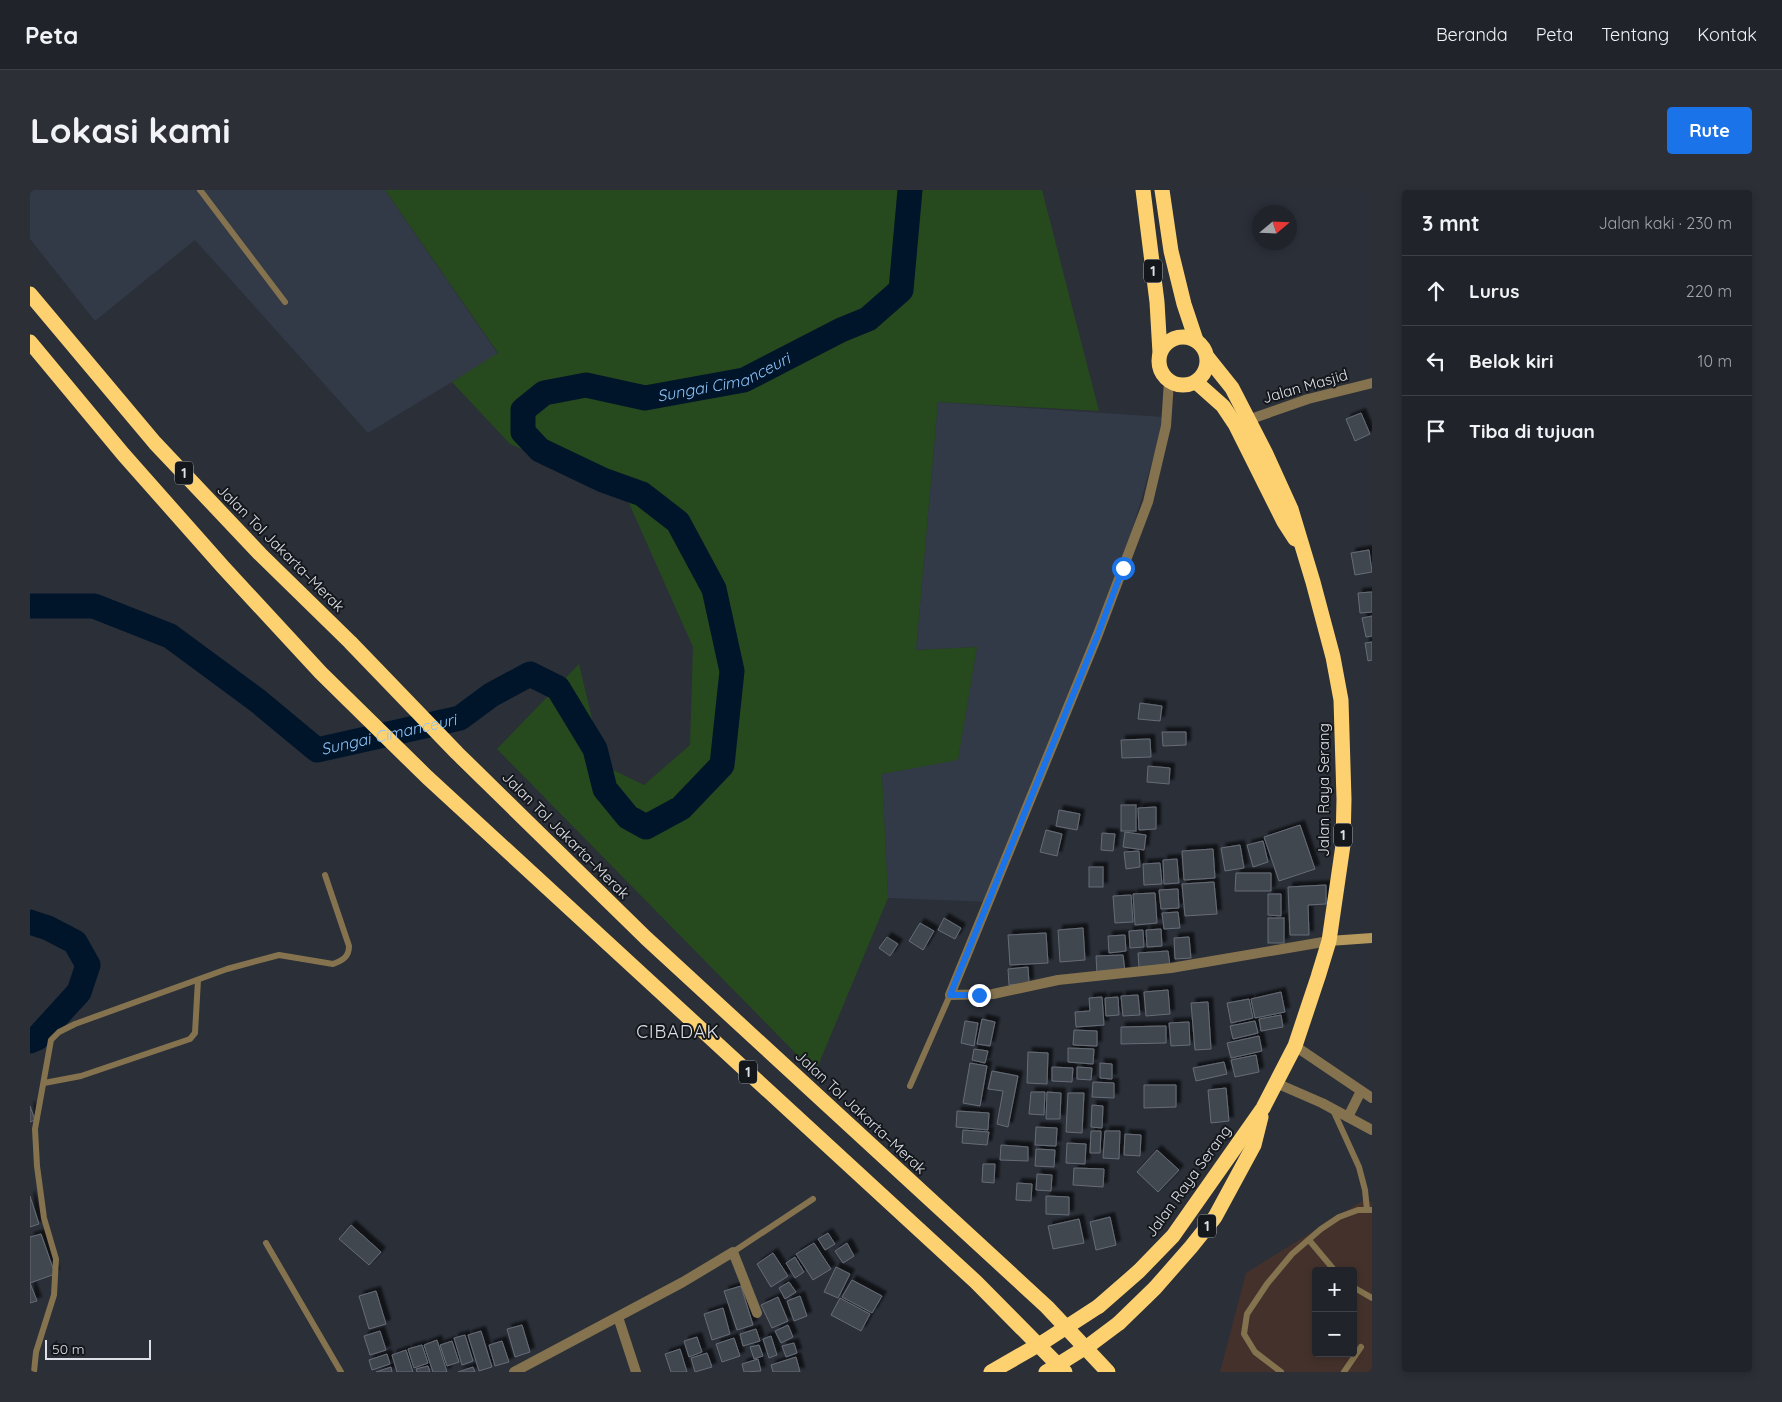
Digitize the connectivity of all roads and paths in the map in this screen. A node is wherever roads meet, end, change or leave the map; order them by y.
1 (200, 190) edge
2 (1143, 190) edge
3 (1162, 190) edge
4 (30, 294) edge
5 (285, 302) dead end
6 (1196, 340) junction
7 (30, 342) edge
8 (1160, 353) junction
9 (1208, 358) junction
10 (1169, 381) junction
11 (1196, 382) junction
12 (1370, 387) edge
13 (1248, 420) junction
14 (1304, 553) junction
15 (325, 875) dead end
16 (1372, 938) edge
17 (1329, 941) junction
18 (198, 980) junction
19 (950, 995) junction
20 (1295, 1046) junction
21 (44, 1083) junction
22 (1276, 1083) junction
23 (910, 1086) dead end
24 (1362, 1092) junction
25 (1372, 1098) edge
26 (1263, 1108) junction
27 (1332, 1108) junction
28 (1348, 1117) junction
29 (33, 1130) edge
30 (1372, 1130) edge
31 (813, 1199) dead end
32 (1370, 1210) edge
33 (1308, 1240) junction
34 (266, 1243) dead end
35 (733, 1252) junction
36 (1331, 1267) edge
37 (1357, 1289) edge
38 (1372, 1298) edge
39 (757, 1313) dead end
40 (618, 1317) junction
41 (1361, 1348) dead end
42 (33, 1353) edge
43 (34, 1372) edge
44 (341, 1372) edge
45 (514, 1372) edge
46 (636, 1372) edge
47 (991, 1372) edge
48 (1046, 1372) edge
49 (1065, 1372) edge
50 (1108, 1372) edge
51 (1281, 1372) edge
52 (1344, 1372) edge

1 - 5 lane
2 - 8 highway, 1
3 - 6 highway, 1
4 - 50 highway, Jalan Tol Jakarta–Merak / 1
6 - 8 highway
6 - 9 highway, 1
7 - 49 highway, 1
8 - 10 highway, 1
9 - 11 highway
9 - 13 highway, Jalan Raya Serang / 1
10 - 11 highway
10 - 19 street
11 - 14 highway, Jalan Raya Serang / 1
12 - 13 street, Jalan Masjid
13 - 14 highway, Jalan Raya Serang / 1
14 - 17 highway, Jalan Raya Serang / 1
15 - 18 lane
16 - 17 street
17 - 19 street
17 - 20 highway, Jalan Raya Serang / 1
18 - 21 lane
18 - 21 lane
19 - 23 lane
20 - 22 highway, Jalan Raya Serang / 1
20 - 24 street
21 - 29 lane
22 - 26 highway, Jalan Raya Serang / 1
22 - 27 street
24 - 25 street
24 - 28 street
26 - 47 highway, Jalan Raya Serang / 1, bridge
26 - 48 highway, Jalan Raya Serang / 1, bridge
27 - 28 street
27 - 32 lane
28 - 30 street
29 - 42 lane
31 - 35 lane
32 - 33 lane
33 - 36 lane
33 - 51 lane
34 - 44 lane
35 - 39 street
35 - 40 street
37 - 38 lane
40 - 45 street
40 - 46 street
41 - 52 lane
42 - 43 lane

